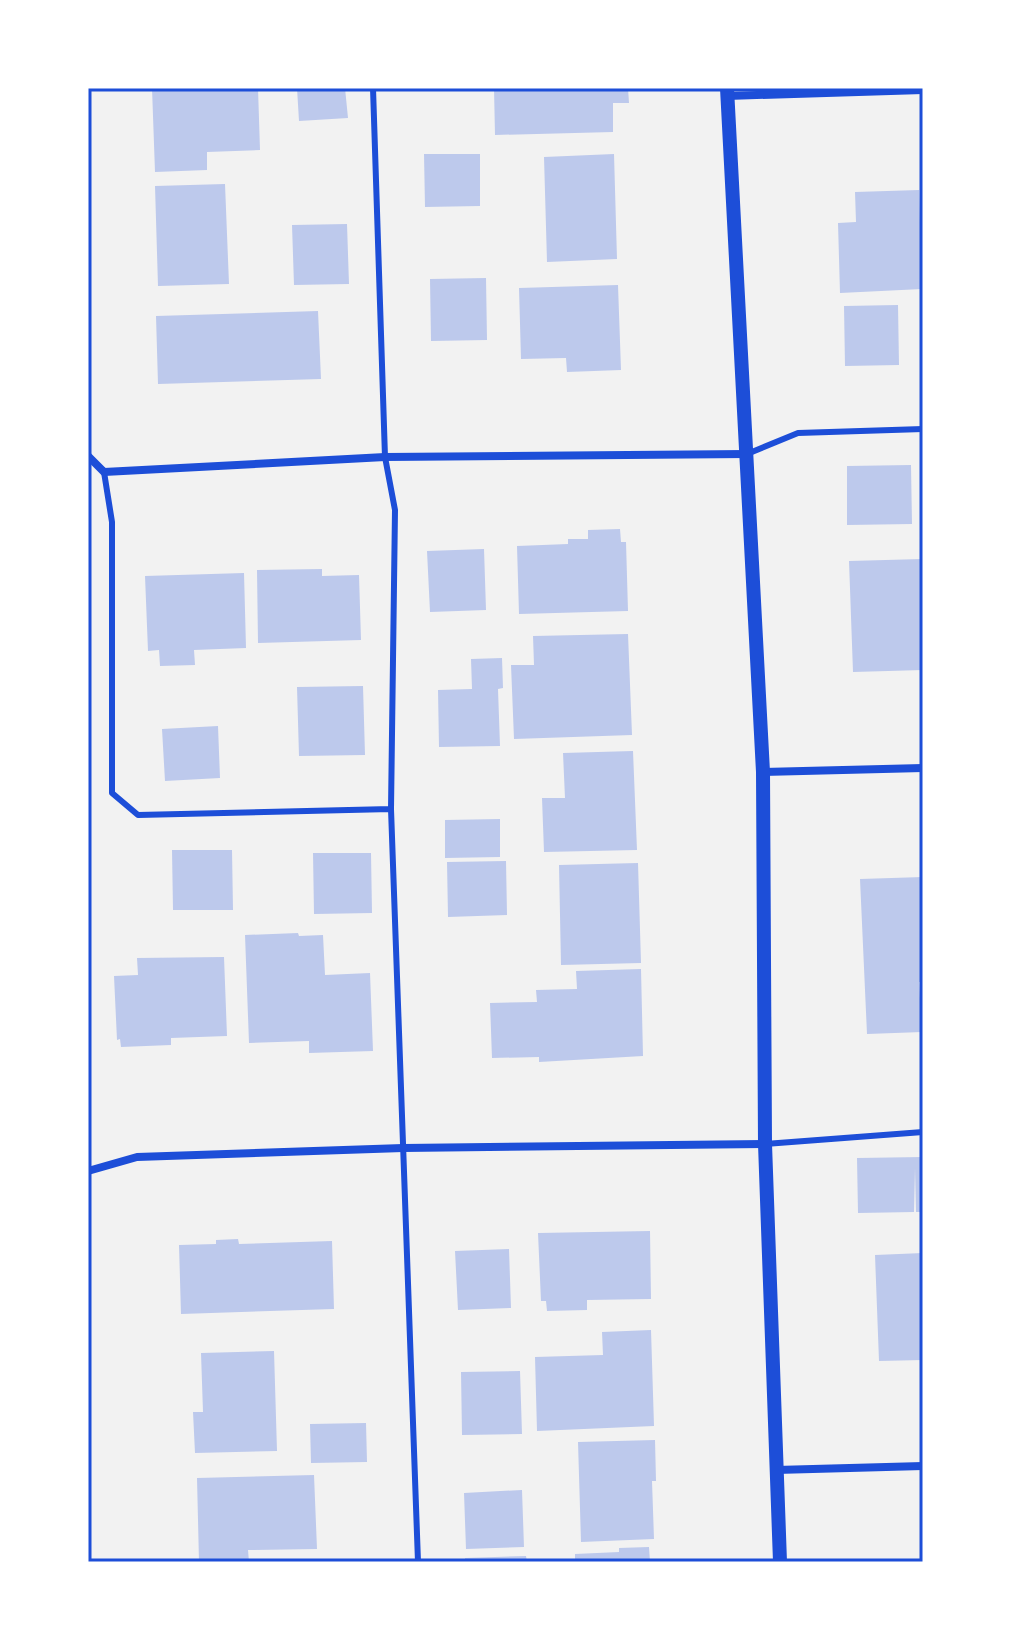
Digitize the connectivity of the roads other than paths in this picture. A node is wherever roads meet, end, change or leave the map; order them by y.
1 (373, 88) edge
2 (923, 90) edge
3 (727, 92) edge
4 (923, 429) edge
5 (747, 454) junction
6 (88, 456) edge
7 (385, 457) junction
8 (104, 472) junction
9 (923, 768) edge
10 (763, 772) junction
11 (391, 809) junction
12 (923, 1132) edge
13 (765, 1144) junction
14 (403, 1148) junction
15 (88, 1171) edge
16 (923, 1466) edge
17 (775, 1470) junction
18 (418, 1562) edge
19 (780, 1562) edge

1 - 7 lane
2 - 3 street
3 - 5 street
4 - 5 lane
5 - 7 street
5 - 10 street
6 - 8 street
7 - 8 street
7 - 11 lane
8 - 11 lane
9 - 10 street
10 - 13 street
11 - 14 lane
12 - 13 lane
13 - 14 street
13 - 17 street
14 - 15 street
14 - 18 lane
16 - 17 street
17 - 19 street

